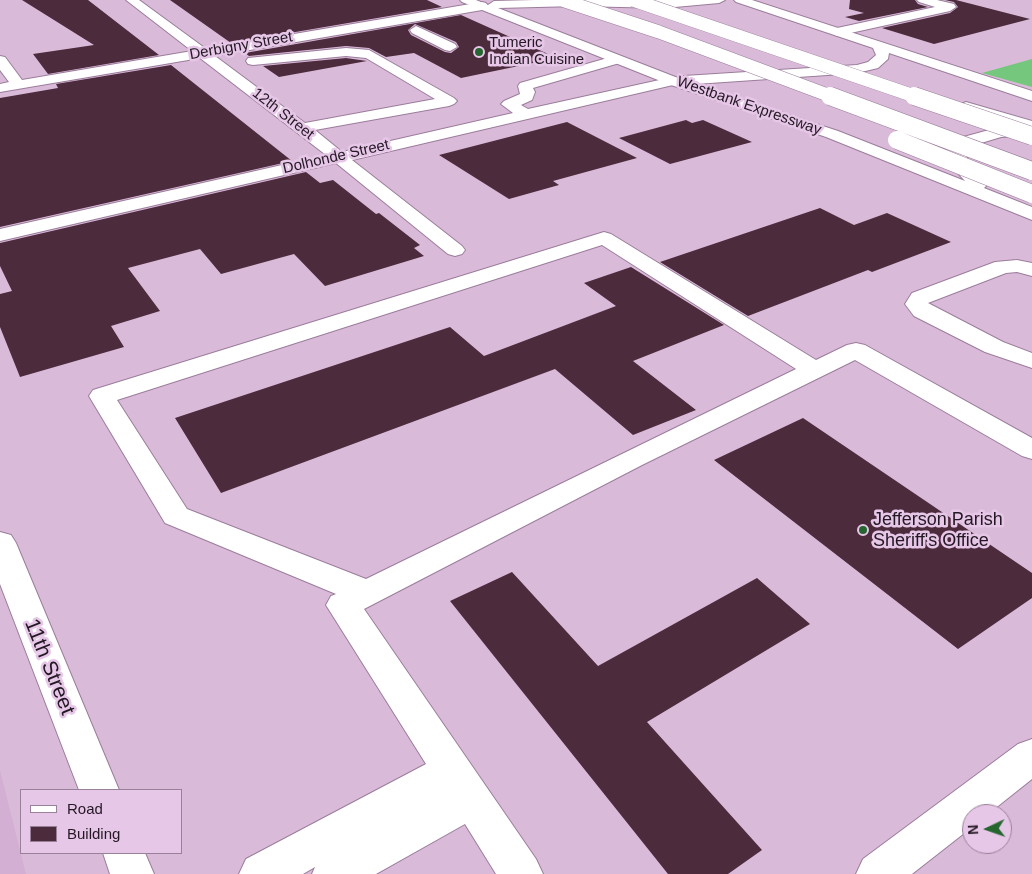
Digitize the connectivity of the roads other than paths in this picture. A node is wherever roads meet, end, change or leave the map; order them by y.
1 (132, 0) edge
2 (466, 0) edge
3 (562, 0) edge
4 (633, 0) edge
5 (719, 0) edge
6 (740, 0) edge
7 (923, 0) edge
8 (577, 2) junction
9 (482, 6) junction
10 (505, 14) junction
11 (528, 23) junction
12 (659, 32) junction
13 (837, 32) junction
14 (879, 45) junction
15 (450, 47) dead end
16 (201, 53) junction
17 (618, 59) junction
18 (0, 60) edge
19 (220, 64) junction
20 (673, 81) junction
21 (18, 84) junction
22 (0, 88) edge
23 (913, 96) junction
24 (1032, 96) edge
25 (525, 114) junction
26 (843, 117) dead end
27 (1032, 126) edge
28 (302, 128) junction
29 (1032, 130) edge
30 (887, 136) dead end
31 (1032, 136) edge
32 (338, 157) junction
33 (1032, 171) edge
34 (1032, 194) edge
35 (998, 201) junction
36 (1032, 214) edge
37 (0, 235) edge
38 (454, 250) dead end
39 (1032, 270) edge
40 (1032, 342) edge
41 (1008, 352) junction
42 (1032, 361) edge
43 (815, 370) junction
44 (1032, 425) edge
45 (1032, 444) edge
46 (1032, 450) edge
47 (0, 543) edge
48 (367, 593) junction
49 (1032, 756) edge
50 (461, 785) junction
51 (99, 789) edge
52 (124, 854) edge
53 (132, 874) edge
54 (261, 874) edge
55 (334, 874) edge
56 (520, 874) edge
57 (878, 874) edge

1 - 16 main road, 12th Street
2 - 9 main road, Westbank Expressway
3 - 12 main road, bridge
4 - 23 main road, bridge
5 - 8 main road
6 - 13 main road
7 - 13 main road
8 - 9 main road, Derbigny Street
8 - 11 main road
9 - 10 main road, Westbank Expressway
9 - 16 main road, Derbigny Street
10 - 11 main road, Westbank Expressway
10 - 15 main road
11 - 17 main road, Westbank Expressway
12 - 26 main road, bridge
12 - 33 main road, bridge
13 - 14 main road
14 - 20 main road, Dolhonde Street
14 - 24 main road
16 - 19 main road, 12th Street
16 - 21 main road, Derbigny Street
17 - 20 main road, Westbank Expressway
17 - 25 main road
18 - 21 main road
19 - 28 main road, 12th Street
19 - 28 main road
20 - 25 main road, Dolhonde Street
20 - 35 main road, Westbank Expressway
21 - 22 main road, Derbigny Street
23 - 27 main road, bridge
23 - 31 main road, bridge
25 - 32 main road, Dolhonde Street
28 - 32 main road, 12th Street
29 - 35 main road
30 - 34 main road, bridge
32 - 37 main road, Dolhonde Street
32 - 38 main road, 12th Street
35 - 36 main road, Westbank Expressway
39 - 41 main road
40 - 41 main road
41 - 42 main road
43 - 46 main road
43 - 48 main road
43 - 48 main road
44 - 45 main road
47 - 51 main road, 11th Street
48 - 50 main road
49 - 57 main road
50 - 54 main road
50 - 55 main road
50 - 56 main road
52 - 53 main road

